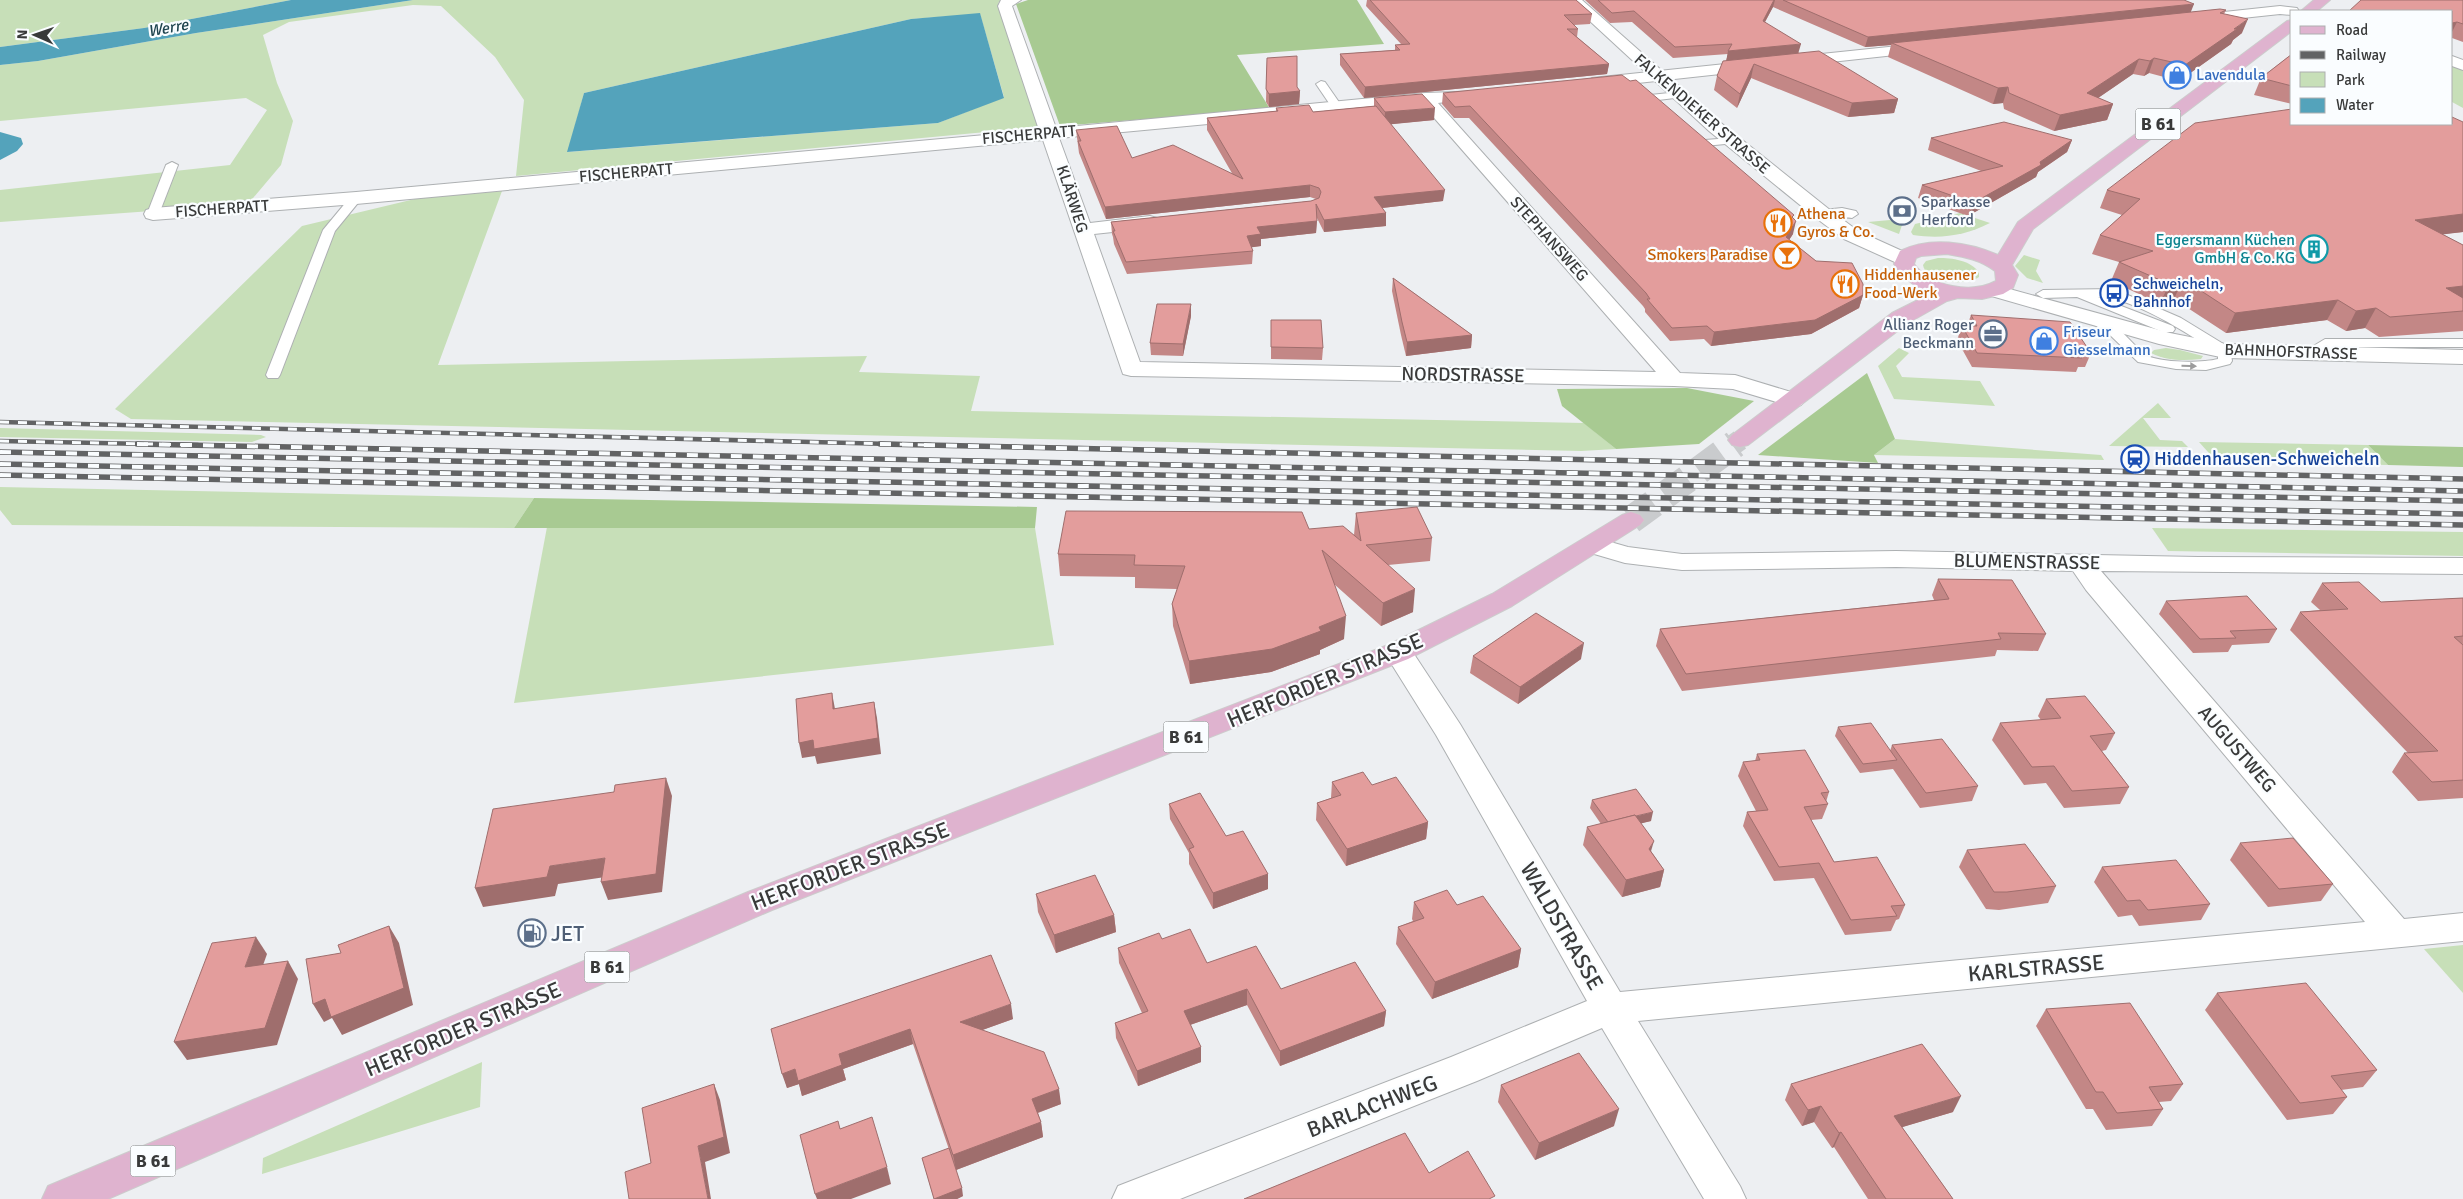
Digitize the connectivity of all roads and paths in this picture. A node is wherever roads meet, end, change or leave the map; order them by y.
1 (1574, 0) edge
2 (2323, 0) edge
3 (1010, 1) edge
4 (2309, 10) edge
5 (2290, 11) edge
6 (2181, 21) edge
7 (2290, 26) edge
8 (1943, 46) edge
9 (1657, 77) junction
10 (1321, 84) dead end
11 (1579, 84) edge
12 (1494, 92) edge
13 (1679, 95) junction
14 (1425, 98) junction
15 (1650, 98) edge
16 (1337, 107) junction
17 (1050, 133) junction
18 (1732, 141) junction
19 (1705, 143) edge
20 (172, 165) dead end
21 (356, 198) junction
22 (153, 214) joint
23 (1852, 214) dead end
24 (1829, 219) junction
25 (1167, 220) edge
26 (2025, 226) junction
27 (1082, 230) junction
28 (1963, 250) junction
29 (1910, 255) junction
30 (2001, 279) junction
31 (1921, 281) junction
32 (1957, 292) junction
33 (2043, 294) junction
34 (2076, 294) junction
35 (2093, 309) junction
36 (1900, 318) junction
37 (2463, 343) edge
38 (2225, 351) junction
39 (2322, 354) junction
40 (2463, 357) edge
41 (1131, 368) joint
42 (274, 375) dead end
43 (1674, 379) junction
44 (1793, 400) junction
45 (1740, 440) tunnel mouth
46 (1631, 520) tunnel mouth
47 (1593, 545) junction
48 (2081, 563) junction
49 (2463, 566) edge
50 (1398, 652) junction
51 (2463, 928) edge
52 (2396, 934) junction
53 (1610, 1008) junction
54 (62, 1199) edge
55 (1132, 1199) edge
56 (1726, 1199) edge

1 - 9 street, FALKENDIEKER STRASSE
2 - 4 main road
3 - 17 street, KLÄRWEG
5 - 6 street
7 - 26 main road, B 61
8 - 9 street
9 - 11 street
9 - 13 street, FALKENDIEKER STRASSE
10 - 16 lane
12 - 14 street, FISCHERPATT
13 - 15 lane
13 - 18 street, FALKENDIEKER STRASSE
14 - 16 street, FISCHERPATT
14 - 43 street, STEPHANSWEG
16 - 17 street, FISCHERPATT
17 - 21 street, FISCHERPATT
17 - 27 street, KLÄRWEG
18 - 19 lane
18 - 24 street, FALKENDIEKER STRASSE
20 - 22 lane
21 - 22 street, FISCHERPATT
21 - 42 lane
23 - 24 lane
24 - 29 street, FALKENDIEKER STRASSE
25 - 27 street
26 - 28 main road, B 61
26 - 30 main road, B 61
27 - 41 street, KLÄRWEG
28 - 29 main road
28 - 30 main road
29 - 31 main road
30 - 32 main road
30 - 33 street, BAHNHOFSTRASSE
30 - 35 street, BAHNHOFSTRASSE
31 - 32 main road
31 - 36 main road
32 - 36 main road
33 - 34 lane
33 - 35 street, BAHNHOFSTRASSE
34 - 35 lane
34 - 38 lane
35 - 38 street, BAHNHOFSTRASSE
35 -> 38 lane
36 - 44 main road
37 - 39 lane
38 - 39 street, BAHNHOFSTRASSE
39 - 40 street, BAHNHOFSTRASSE
41 - 43 street, NORDSTRASSE
43 - 44 street, NORDSTRASSE
44 - 45 main road
46 - 47 main road, HERFORDER STRASSE / B 61
47 - 48 street, BLUMENSTRASSE
47 - 50 main road, HERFORDER STRASSE / B 61
48 - 49 street, BLUMENSTRASSE
48 - 52 street, AUGUSTWEG
50 - 53 street, WALDSTRASSE
50 - 54 main road, HERFORDER STRASSE / B 61
51 - 52 street, KARLSTRASSE
52 - 53 street, KARLSTRASSE
53 - 55 street, BARLACHWEG
53 - 56 street, WALDSTRASSE

